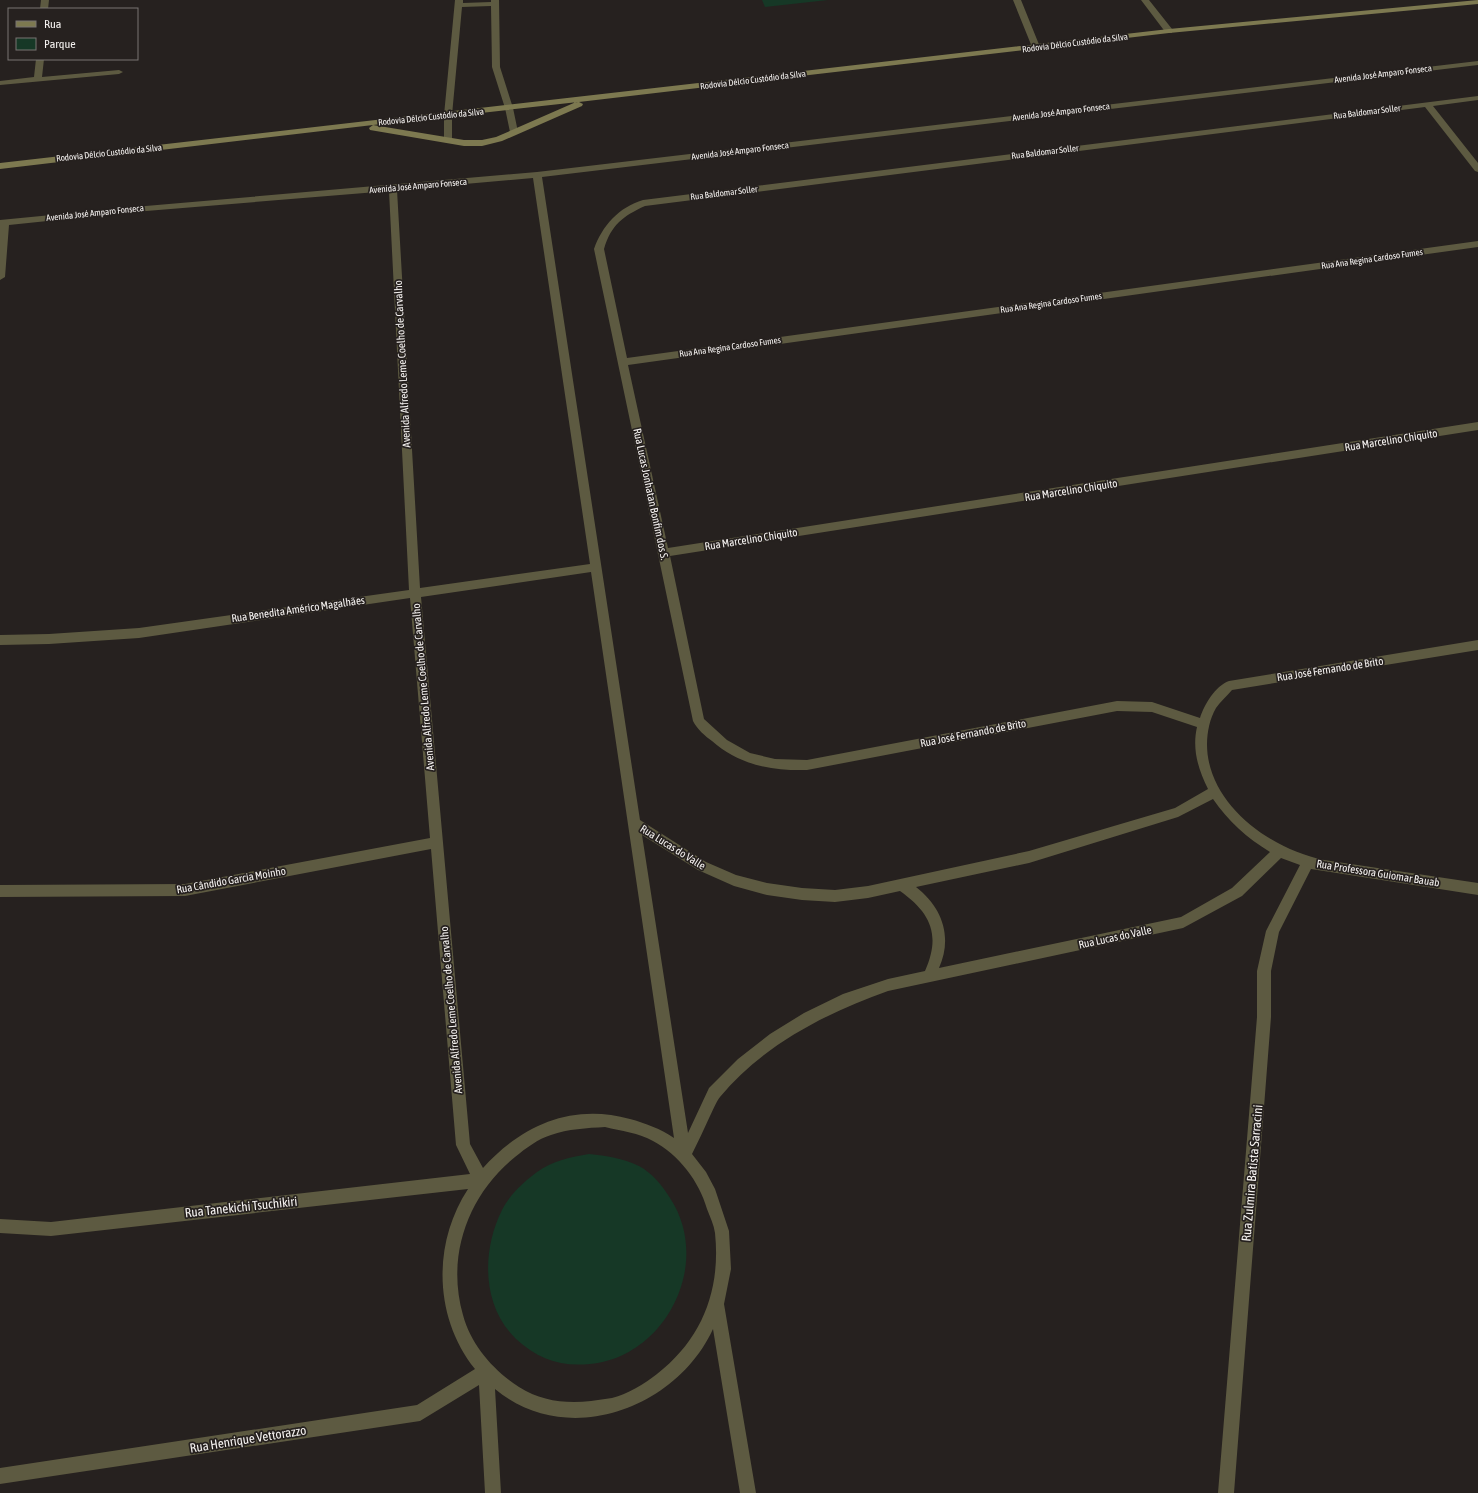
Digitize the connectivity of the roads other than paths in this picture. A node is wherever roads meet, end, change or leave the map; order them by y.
1 (1017, 0) edge
2 (1145, 0) edge
3 (459, 2) edge
4 (495, 2) edge
5 (1478, 2) edge
6 (1169, 31) junction
7 (1036, 47) junction
8 (40, 60) edge
9 (1478, 63) edge
10 (119, 72) dead end
11 (38, 80) junction
12 (0, 83) edge
13 (1478, 98) edge
14 (591, 99) junction
15 (1427, 104) junction
16 (510, 108) junction
17 (448, 116) junction
18 (358, 125) junction
19 (514, 132) junction
20 (448, 140) junction
21 (0, 162) edge
22 (29, 162) junction
23 (0, 166) edge
24 (1478, 169) edge
25 (537, 175) junction
26 (393, 188) junction
27 (617, 218) joint
28 (3, 223) edge
29 (1478, 244) edge
30 (0, 277) edge
31 (623, 362) junction
32 (1478, 426) edge
33 (664, 553) junction
34 (596, 567) junction
35 (415, 593) junction
36 (0, 640) edge
37 (1478, 645) edge
38 (1203, 724) junction
39 (742, 756) joint
40 (1214, 792) junction
41 (634, 823) junction
42 (436, 842) junction
43 (1280, 852) junction
44 (1308, 862) junction
45 (900, 884) junction
46 (1478, 889) edge
47 (0, 891) edge
48 (929, 976) junction
49 (684, 1156) junction
50 (481, 1180) junction
51 (0, 1226) edge
52 (717, 1304) junction
53 (486, 1372) junction
54 (0, 1476) edge
55 (493, 1493) edge
56 (748, 1493) edge
57 (1226, 1493) edge

1 - 7 street
2 - 6 street
3 - 4 street
3 - 17 street
4 - 16 street
5 - 6 main road, Rodovia Délcio Custódio da Silva
6 - 7 main road, Rodovia Délcio Custódio da Silva
7 - 14 main road, Rodovia Délcio Custódio da Silva
8 - 11 street
9 - 25 street, Avenida José Amparo Fonseca
10 - 11 street
11 - 12 street
13 - 15 street, Rua Baldomar Soller
14 - 16 main road, Rodovia Délcio Custódio da Silva
14 - 19 main road
15 - 24 street
15 - 27 street, Rua Baldomar Soller
16 - 17 main road, Rodovia Délcio Custódio da Silva
16 - 19 street
17 - 18 main road, Rodovia Délcio Custódio da Silva
17 - 20 street
18 - 20 main road
18 - 22 main road, Rodovia Délcio Custódio da Silva
19 - 20 main road
21 - 22 main road, Rodovia Délcio Custódio da Silva
22 - 23 main road, Rodovia Délcio Custódio da Silva
25 - 26 street, Avenida José Amparo Fonseca
25 - 34 street
26 - 28 street, Avenida José Amparo Fonseca
26 - 35 street, Avenida Alfredo Leme Coelho de Carvalho
27 - 31 street, Rua Lucas Jonhatan Bonfim dos S.
28 - 30 street
29 - 31 street, Rua Ana Regina Cardoso Fumes
31 - 33 street, Rua Lucas Jonhatan Bonfim dos S.
32 - 33 street, Rua Marcelino Chiquito
33 - 39 street, Rua Lucas Jonhatan Bonfim dos S.
34 - 35 street, Rua Benedita Américo Magalhães
34 - 41 street
35 - 36 street, Rua Benedita Américo Magalhães
35 - 42 street, Avenida Alfredo Leme Coelho de Carvalho
37 - 38 street, Rua José Fernando de Brito
38 - 39 street, Rua José Fernando de Brito
38 - 40 street, Rua José Fernando de Brito
40 - 43 street, Rua José Fernando de Brito
40 - 45 street, Rua Lucas do Valle
41 - 45 street, Rua Lucas do Valle
41 - 49 street
42 - 47 street, Rua Cândido Garcia Moinho
42 - 50 street, Avenida Alfredo Leme Coelho de Carvalho
43 - 44 street, Rua Professora Guiomar Bauab
43 - 48 street, Rua Lucas do Valle
44 - 46 street, Rua Professora Guiomar Bauab
44 - 57 street, Rua Zulmira Batista Sarracini
45 - 48 street
48 - 49 street, Rua Lucas do Valle
49 - 50 street
49 - 52 street
50 - 51 street, Rua Tanekichi Tsuchikiri
50 - 53 street
52 - 53 street
52 - 56 street
53 - 54 street, Rua Henrique Vettorazzo
53 - 55 street

